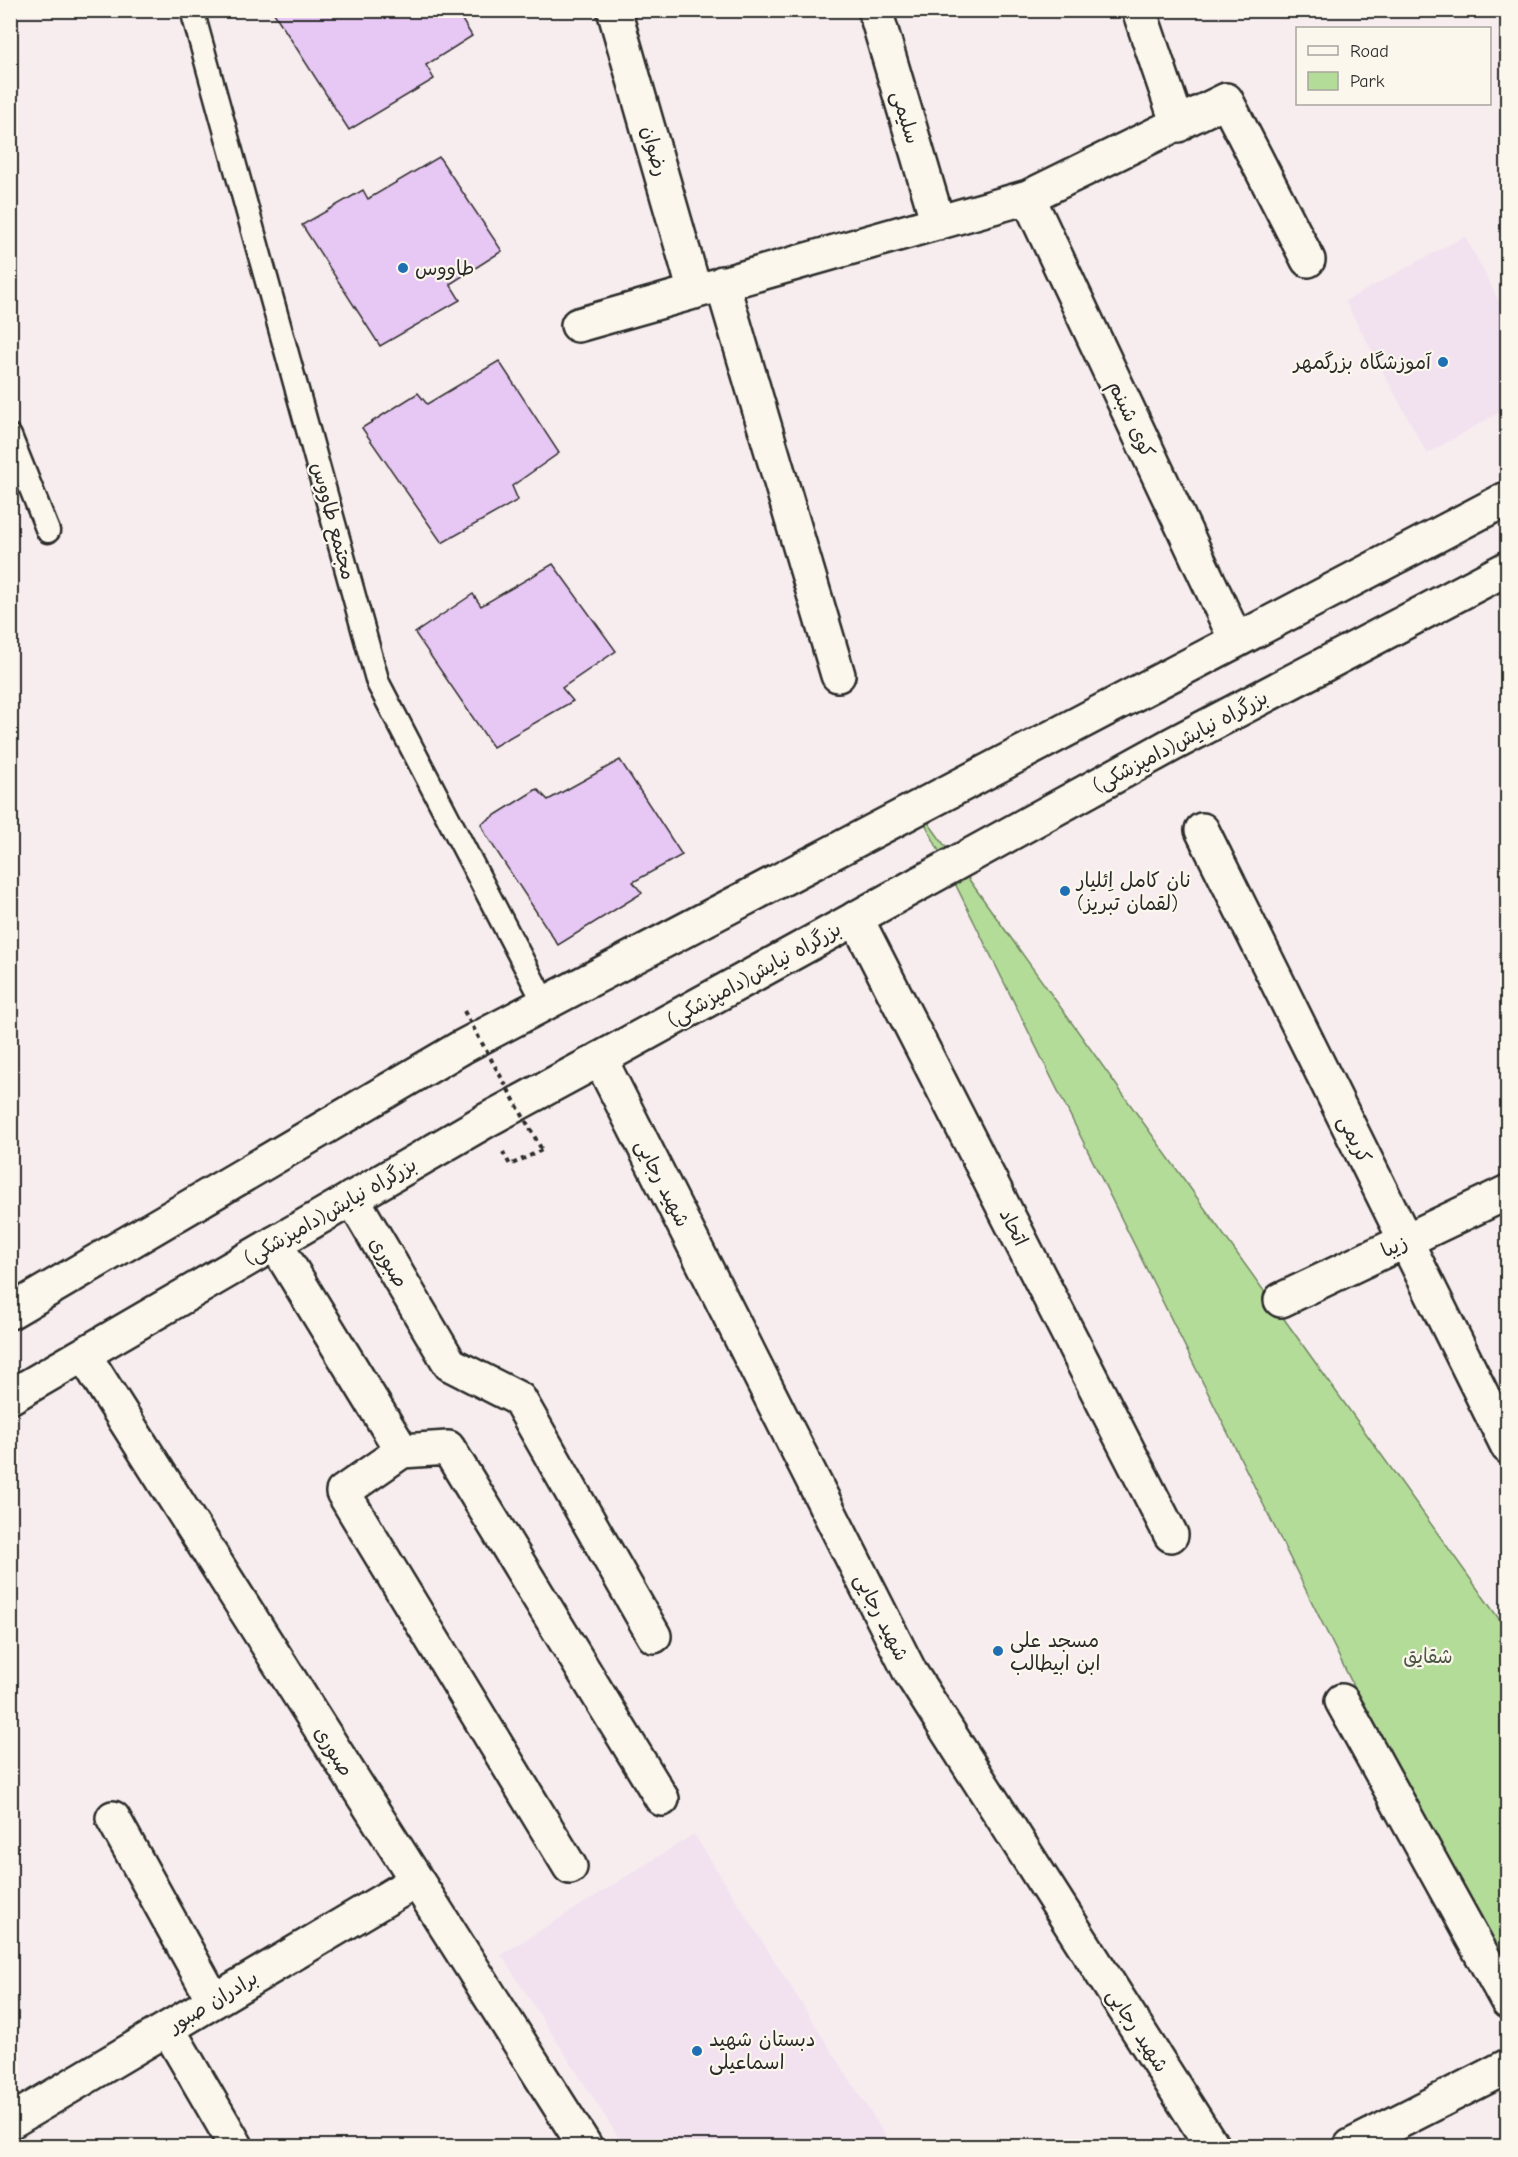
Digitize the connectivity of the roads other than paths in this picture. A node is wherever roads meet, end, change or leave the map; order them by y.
1 (192, 10) edge
2 (614, 10) edge
3 (875, 10) edge
4 (1139, 10) edge
5 (1178, 125) junction
6 (1028, 197) junction
7 (938, 223) junction
8 (1308, 260) dead end
9 (709, 288) junction
10 (578, 325) dead end
11 (10, 436) edge
12 (1508, 498) edge
13 (48, 531) dead end
14 (1508, 568) edge
15 (1236, 640) junction
16 (838, 675) dead end
17 (1202, 830) dead end
18 (856, 918) junction
19 (544, 1004) junction
20 (600, 1059) junction
21 (1508, 1192) edge
22 (351, 1198) junction
23 (1406, 1241) junction
24 (275, 1243) junction
25 (1281, 1300) dead end
26 (10, 1312) edge
27 (84, 1355) junction
28 (10, 1397) edge
29 (1508, 1447) edge
30 (402, 1451) junction
31 (1172, 1535) dead end
32 (654, 1636) dead end
33 (1342, 1701) dead end
34 (662, 1798) dead end
35 (113, 1818) dead end
36 (570, 1867) dead end
37 (416, 1881) junction
38 (214, 2001) junction
39 (1508, 2002) edge
40 (168, 2029) junction
41 (1508, 2066) edge
42 (10, 2122) edge
43 (236, 2146) edge
44 (585, 2146) edge
45 (1212, 2146) edge
46 (1351, 2146) edge

1 - 19 lane, مجتمع طاووس
2 - 9 main road, رضوان
3 - 7 main road, سلیمی
4 - 5 main road
5 - 6 main road
5 - 8 main road
6 - 7 main road
6 - 15 main road, کوی شبنم
7 - 9 main road
9 - 10 main road
9 - 16 main road, رضوان
11 - 13 lane
12 - 15 main road
14 - 18 main road, بزرگراه نیایش(دامپزشکی)
15 - 19 main road
17 - 23 main road, کریمی
18 - 20 main road, بزرگراه نیایش(دامپزشکی)
18 - 31 main road, اتحاد
19 - 26 main road
20 - 22 main road, بزرگراه نیایش(دامپزشکی)
20 - 45 main road, شهید رجایی
21 - 23 main road, زیبا
22 - 24 main road, بزرگراه نیایش(دامپزشکی)
22 - 32 main road, صبوری
23 - 25 main road, زیبا
23 - 29 main road, کریمی
24 - 27 main road, بزرگراه نیایش(دامپزشکی)
24 - 30 main road
27 - 28 main road, بزرگراه نیایش(دامپزشکی)
27 - 37 main road, صبوری
30 - 34 main road
30 - 36 main road
33 - 39 main road
35 - 38 main road
37 - 38 main road, برادران صبور
37 - 44 main road, صبوری
38 - 40 main road, برادران صبور
40 - 42 main road, برادران صبور
40 - 43 main road
41 - 46 main road

